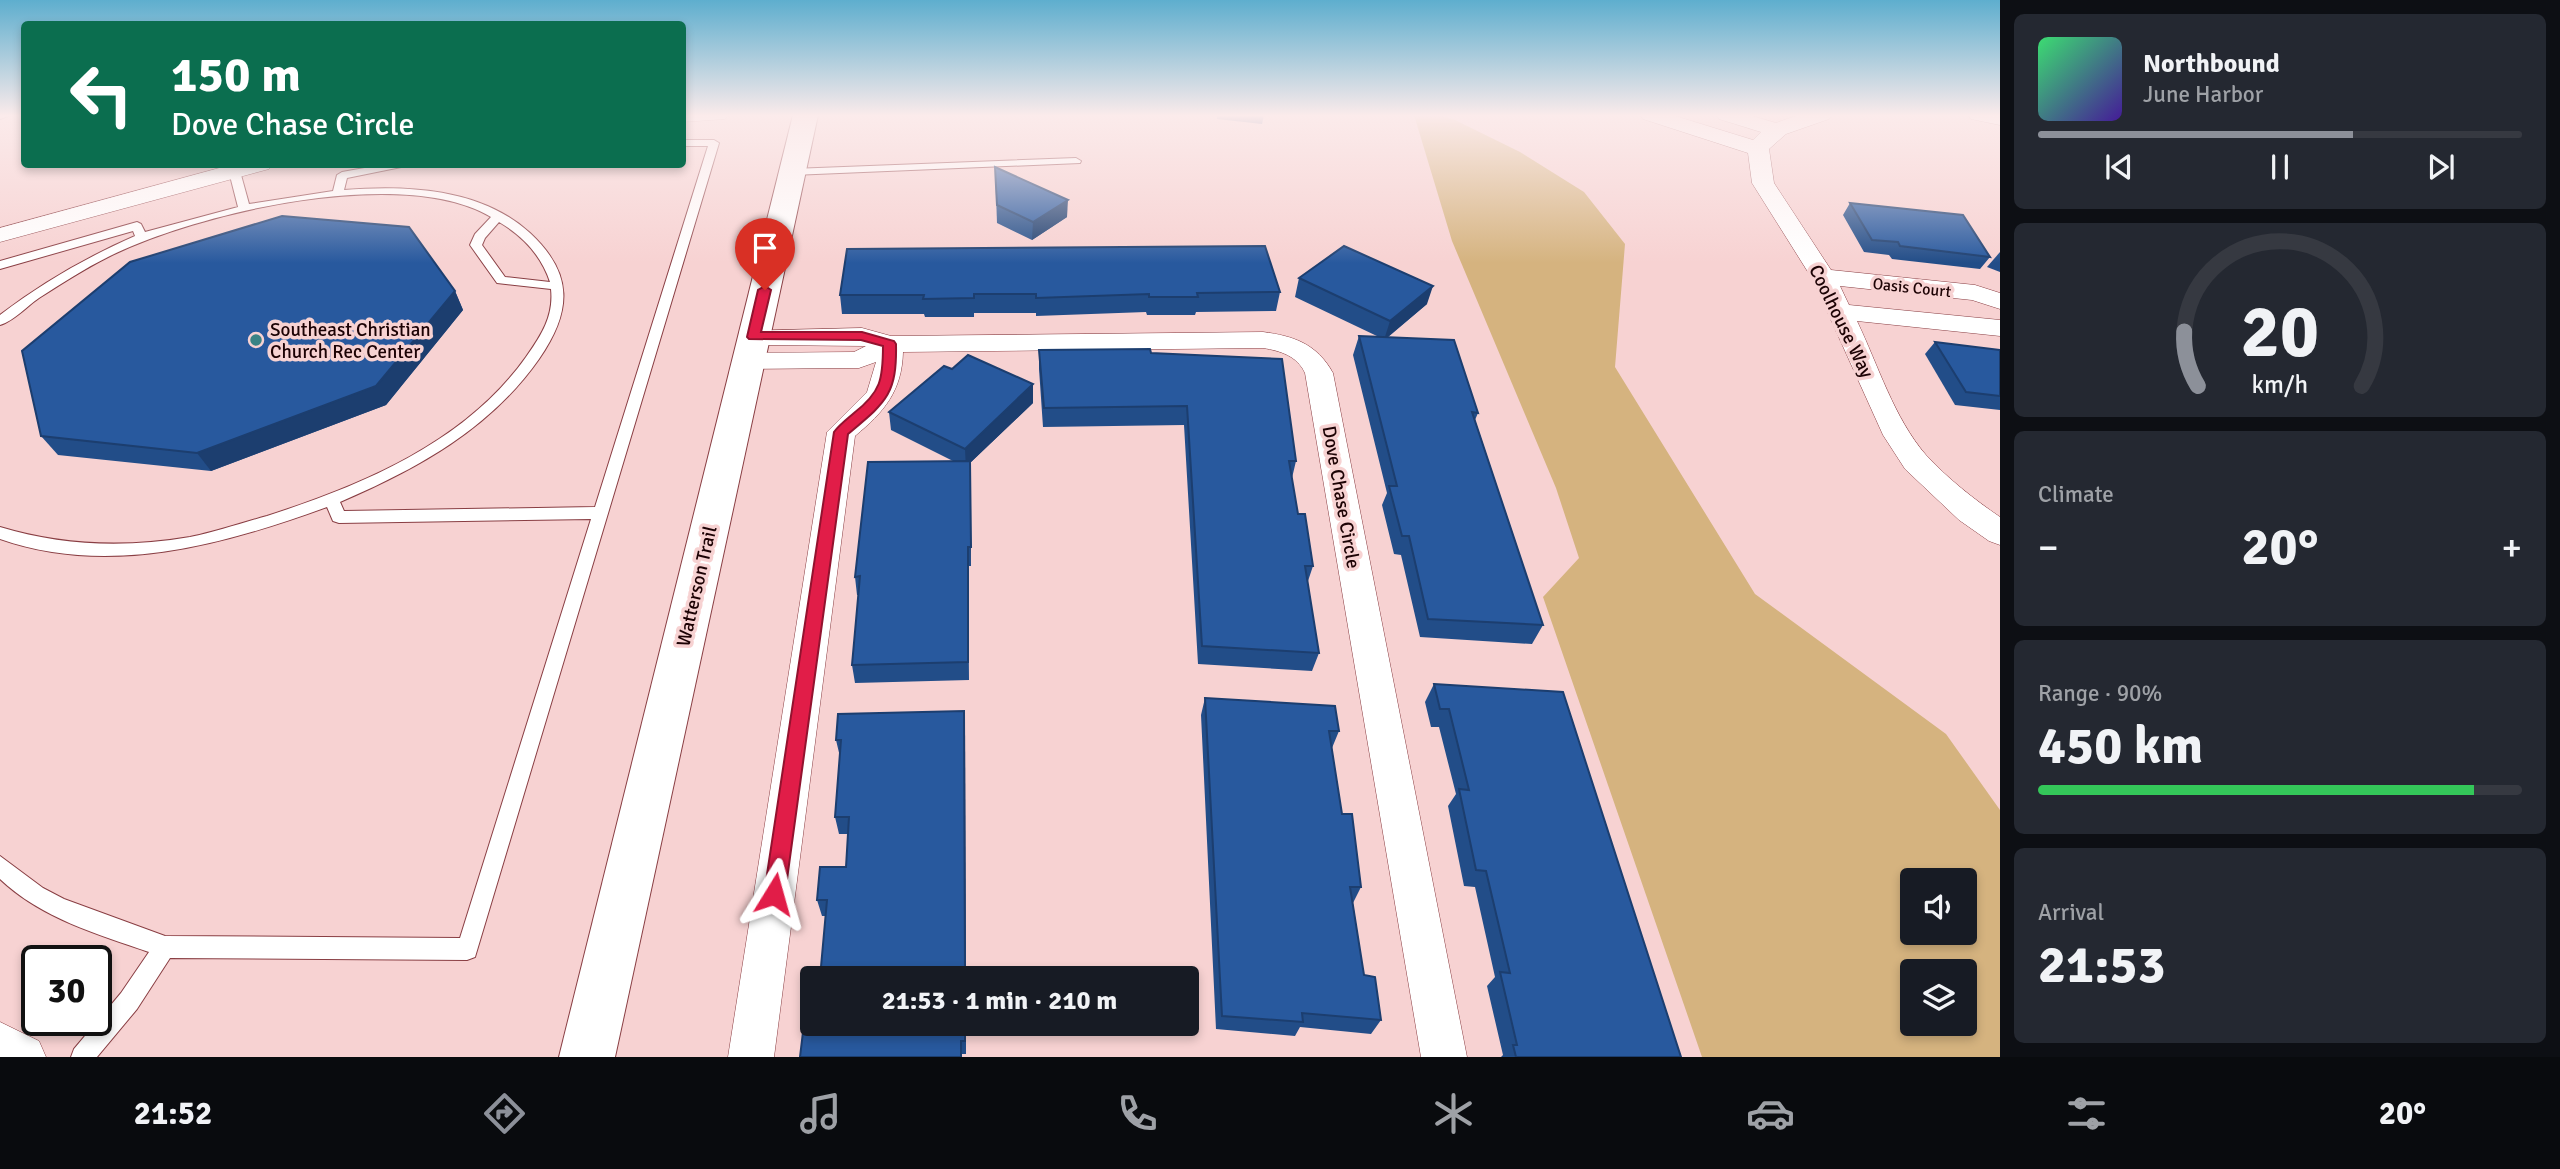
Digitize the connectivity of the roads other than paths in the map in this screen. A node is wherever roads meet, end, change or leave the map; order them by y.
1 (707, 164) edge
2 (794, 164) edge
3 (1010, 164) edge
4 (1760, 164) edge
5 (184, 168) edge
6 (233, 168) edge
7 (386, 168) edge
8 (792, 172) junction
9 (338, 192) junction
10 (244, 208) junction
11 (498, 216) junction
12 (0, 218) edge
13 (0, 235) edge
14 (141, 237) junction
15 (0, 265) edge
16 (1824, 277) junction
17 (556, 286) junction
18 (2000, 301) edge
19 (1841, 312) junction
20 (0, 321) edge
21 (2000, 328) edge
22 (890, 344) junction
23 (751, 349) junction
24 (331, 499) junction
25 (600, 513) junction
26 (0, 533) edge
27 (2000, 533) edge
28 (0, 866) edge
29 (165, 947) junction
30 (0, 1045) edge
31 (23, 1057) edge
32 (82, 1057) edge
33 (587, 1057) edge
34 (751, 1057) edge
35 (1444, 1057) edge

1 - 25 lane
2 - 8 main road, Watterson Trail
3 - 8 lane
4 - 16 street, Coolhouse Way
5 - 12 street
6 - 10 lane
6 - 13 street
7 - 9 lane
8 - 23 main road, Watterson Trail
9 - 10 lane
9 - 11 lane
10 - 14 lane
11 - 17 lane
11 - 17 lane
14 - 15 lane
14 - 20 lane
16 - 18 street, Oasis Court
16 - 19 street, Coolhouse Way
17 - 24 lane
19 - 21 street, Oasis Court
19 - 27 street, Coolhouse Way
22 - 23 street, Dove Chase Circle
22 - 34 street
22 - 35 street, Dove Chase Circle
23 - 33 main road, Watterson Trail
24 - 25 lane
24 - 26 lane
25 - 29 lane
28 - 29 lane
29 - 32 lane
30 - 31 street

